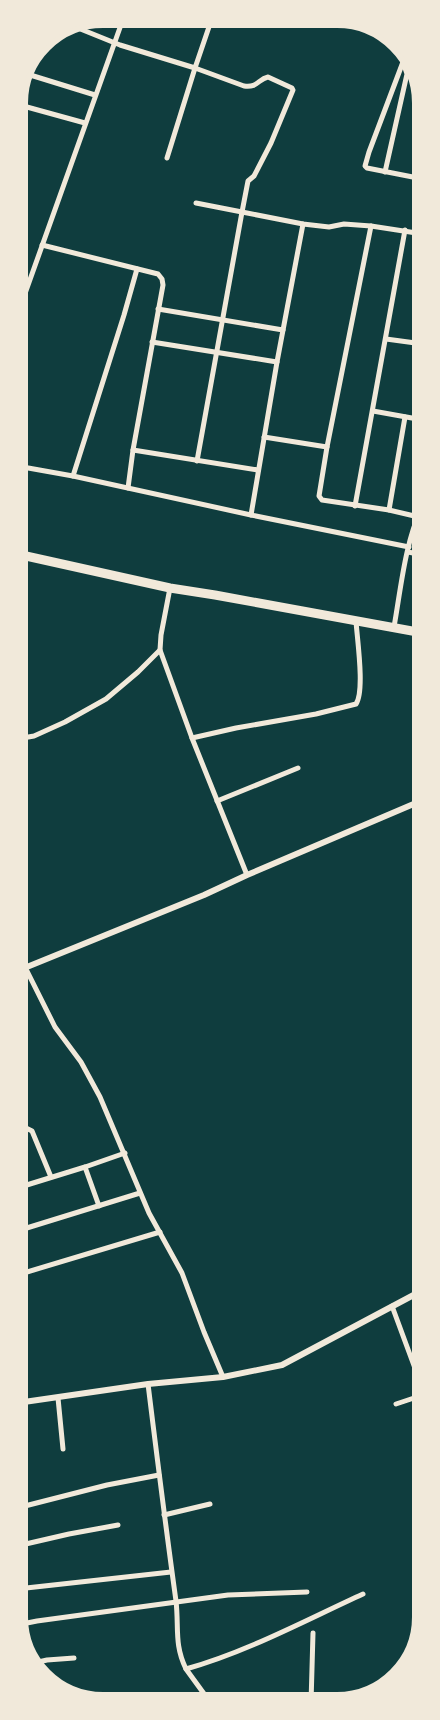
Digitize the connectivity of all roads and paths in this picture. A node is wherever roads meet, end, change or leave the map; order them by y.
1 (121, 25) edge
2 (210, 25) edge
3 (80, 29) edge
4 (117, 44) junction
5 (403, 62) joint
6 (195, 68) junction
7 (31, 75) edge
8 (96, 95) junction
9 (25, 106) edge
10 (85, 123) junction
11 (167, 158) dead end
12 (385, 172) junction
13 (415, 178) edge
14 (196, 203) dead end
15 (242, 212) junction
16 (303, 224) junction
17 (371, 226) junction
18 (405, 230) junction
19 (415, 232) edge
20 (42, 245) junction
21 (137, 269) junction
22 (25, 291) edge
23 (158, 308) junction
24 (221, 320) junction
25 (283, 330) junction
26 (386, 339) junction
27 (152, 342) junction
28 (415, 343) edge
29 (216, 353) junction
30 (277, 362) junction
31 (373, 411) junction
32 (405, 417) junction
33 (415, 419) edge
34 (264, 437) junction
35 (327, 447) junction
36 (133, 450) junction
37 (196, 461) junction
38 (25, 467) edge
39 (258, 470) junction
40 (73, 476) junction
41 (128, 488) junction
42 (355, 506) junction
43 (389, 510) junction
44 (251, 515) junction
45 (415, 517) edge
46 (415, 533) edge
47 (409, 550) junction
48 (415, 552) edge
49 (25, 556) edge
50 (170, 588) junction
51 (356, 620) junction
52 (394, 627) junction
53 (415, 631) edge
54 (160, 650) junction
55 (25, 738) edge
56 (192, 738) junction
57 (298, 768) dead end
58 (217, 801) junction
59 (415, 803) edge
60 (247, 875) junction
61 (25, 967) joint
62 (25, 1128) edge
63 (125, 1153) junction
64 (85, 1166) junction
65 (51, 1177) junction
66 (25, 1185) edge
67 (140, 1193) junction
68 (99, 1206) junction
69 (25, 1229) edge
70 (160, 1232) junction
71 (25, 1273) edge
72 (415, 1294) edge
73 (392, 1306) junction
74 (415, 1366) edge
75 (223, 1377) junction
76 (148, 1384) junction
77 (58, 1398) junction
78 (415, 1398) edge
79 (25, 1402) edge
80 (396, 1404) dead end
81 (62, 1449) dead end
82 (159, 1475) junction
83 (210, 1504) dead end
84 (25, 1506) edge
85 (164, 1515) junction
86 (118, 1525) dead end
87 (25, 1544) edge
88 (171, 1572) junction
89 (25, 1588) edge
90 (306, 1592) dead end
91 (363, 1594) dead end
92 (176, 1603) junction
93 (26, 1623) edge
94 (313, 1633) dead end
95 (74, 1658) dead end
96 (39, 1662) edge
97 (186, 1669) junction
98 (205, 1695) edge
99 (311, 1695) edge

1 - 4 street
2 - 6 street
3 - 4 street
4 - 6 street
4 - 8 street
5 - 12 street
5 - 12 street
6 - 11 street
6 - 15 street
7 - 8 street
8 - 10 street
9 - 10 street
10 - 20 street
12 - 13 street
14 - 15 street
15 - 16 street
15 - 24 street
16 - 17 street
16 - 25 street
17 - 18 street
17 - 35 street
18 - 19 street
18 - 26 street
20 - 21 street
20 - 22 street
21 - 23 street
21 - 40 street
23 - 24 street
23 - 27 street
24 - 25 street
24 - 29 street
25 - 30 street
26 - 28 street
26 - 31 street
27 - 29 street
27 - 36 street
29 - 30 street
29 - 37 street
30 - 34 street
31 - 32 street
31 - 42 street
32 - 33 street
32 - 43 street
34 - 35 street
34 - 39 street
35 - 42 street
36 - 37 street
36 - 41 street
37 - 39 street
38 - 40 street
39 - 44 street
40 - 41 street
41 - 44 street
42 - 43 street
43 - 45 street
44 - 47 street
46 - 47 street
47 - 48 street
47 - 52 street
49 - 50 main road
50 - 51 main road
50 - 54 street
51 - 52 main road
51 - 56 street
52 - 53 main road
54 - 55 street
54 - 56 street
56 - 58 street
57 - 58 street
58 - 60 street
59 - 60 street
60 - 61 street
61 - 63 street
62 - 65 street
63 - 64 street
63 - 67 street
64 - 65 street
64 - 68 street
65 - 66 street
67 - 68 street
67 - 70 street
68 - 69 street
70 - 71 street
70 - 75 street
72 - 73 street
73 - 74 street
73 - 75 street
75 - 76 street
76 - 77 street
76 - 82 street
77 - 79 street
77 - 81 street
78 - 80 street
82 - 84 street
82 - 85 street
83 - 85 street
85 - 88 street
86 - 87 street
88 - 89 street
88 - 92 street
90 - 92 street
91 - 97 street
92 - 93 street
92 - 97 street
94 - 99 street
95 - 96 street
97 - 98 street

